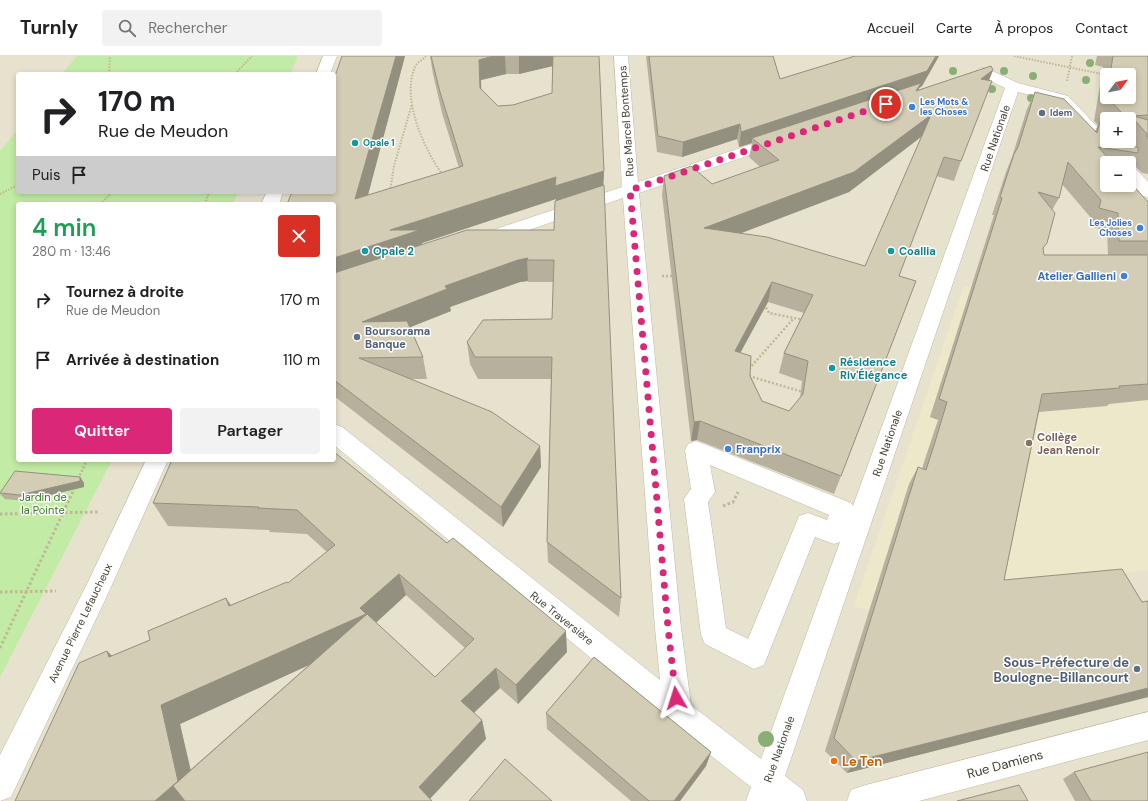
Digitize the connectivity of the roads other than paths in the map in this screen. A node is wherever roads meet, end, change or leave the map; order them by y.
1 (330, 56) edge
2 (621, 56) edge
3 (980, 70) edge
4 (324, 72) edge
5 (1013, 86) junction
6 (794, 135) edge
7 (1116, 156) edge
8 (630, 190) junction
9 (466, 245) edge
10 (336, 435) edge
11 (156, 462) edge
12 (844, 510) joint
13 (678, 712) junction
14 (1148, 726) edge
15 (0, 786) edge
16 (764, 791) edge
17 (792, 801) edge
18 (862, 801) edge

1 - 4 street
2 - 8 street, Rue Marcel Bontemps
3 - 5 street
5 - 7 street
5 - 16 street, Rue Nationale
6 - 8 street
8 - 9 street
8 - 13 street, Rue Marcel Bontemps
10 - 13 street, Rue Traversière
11 - 15 street, Avenue Pierre Lefaucheux
12 - 12 street
13 - 16 street, Rue Traversière
14 - 18 street, Rue Damiens
16 - 17 street, Rue Traversière

